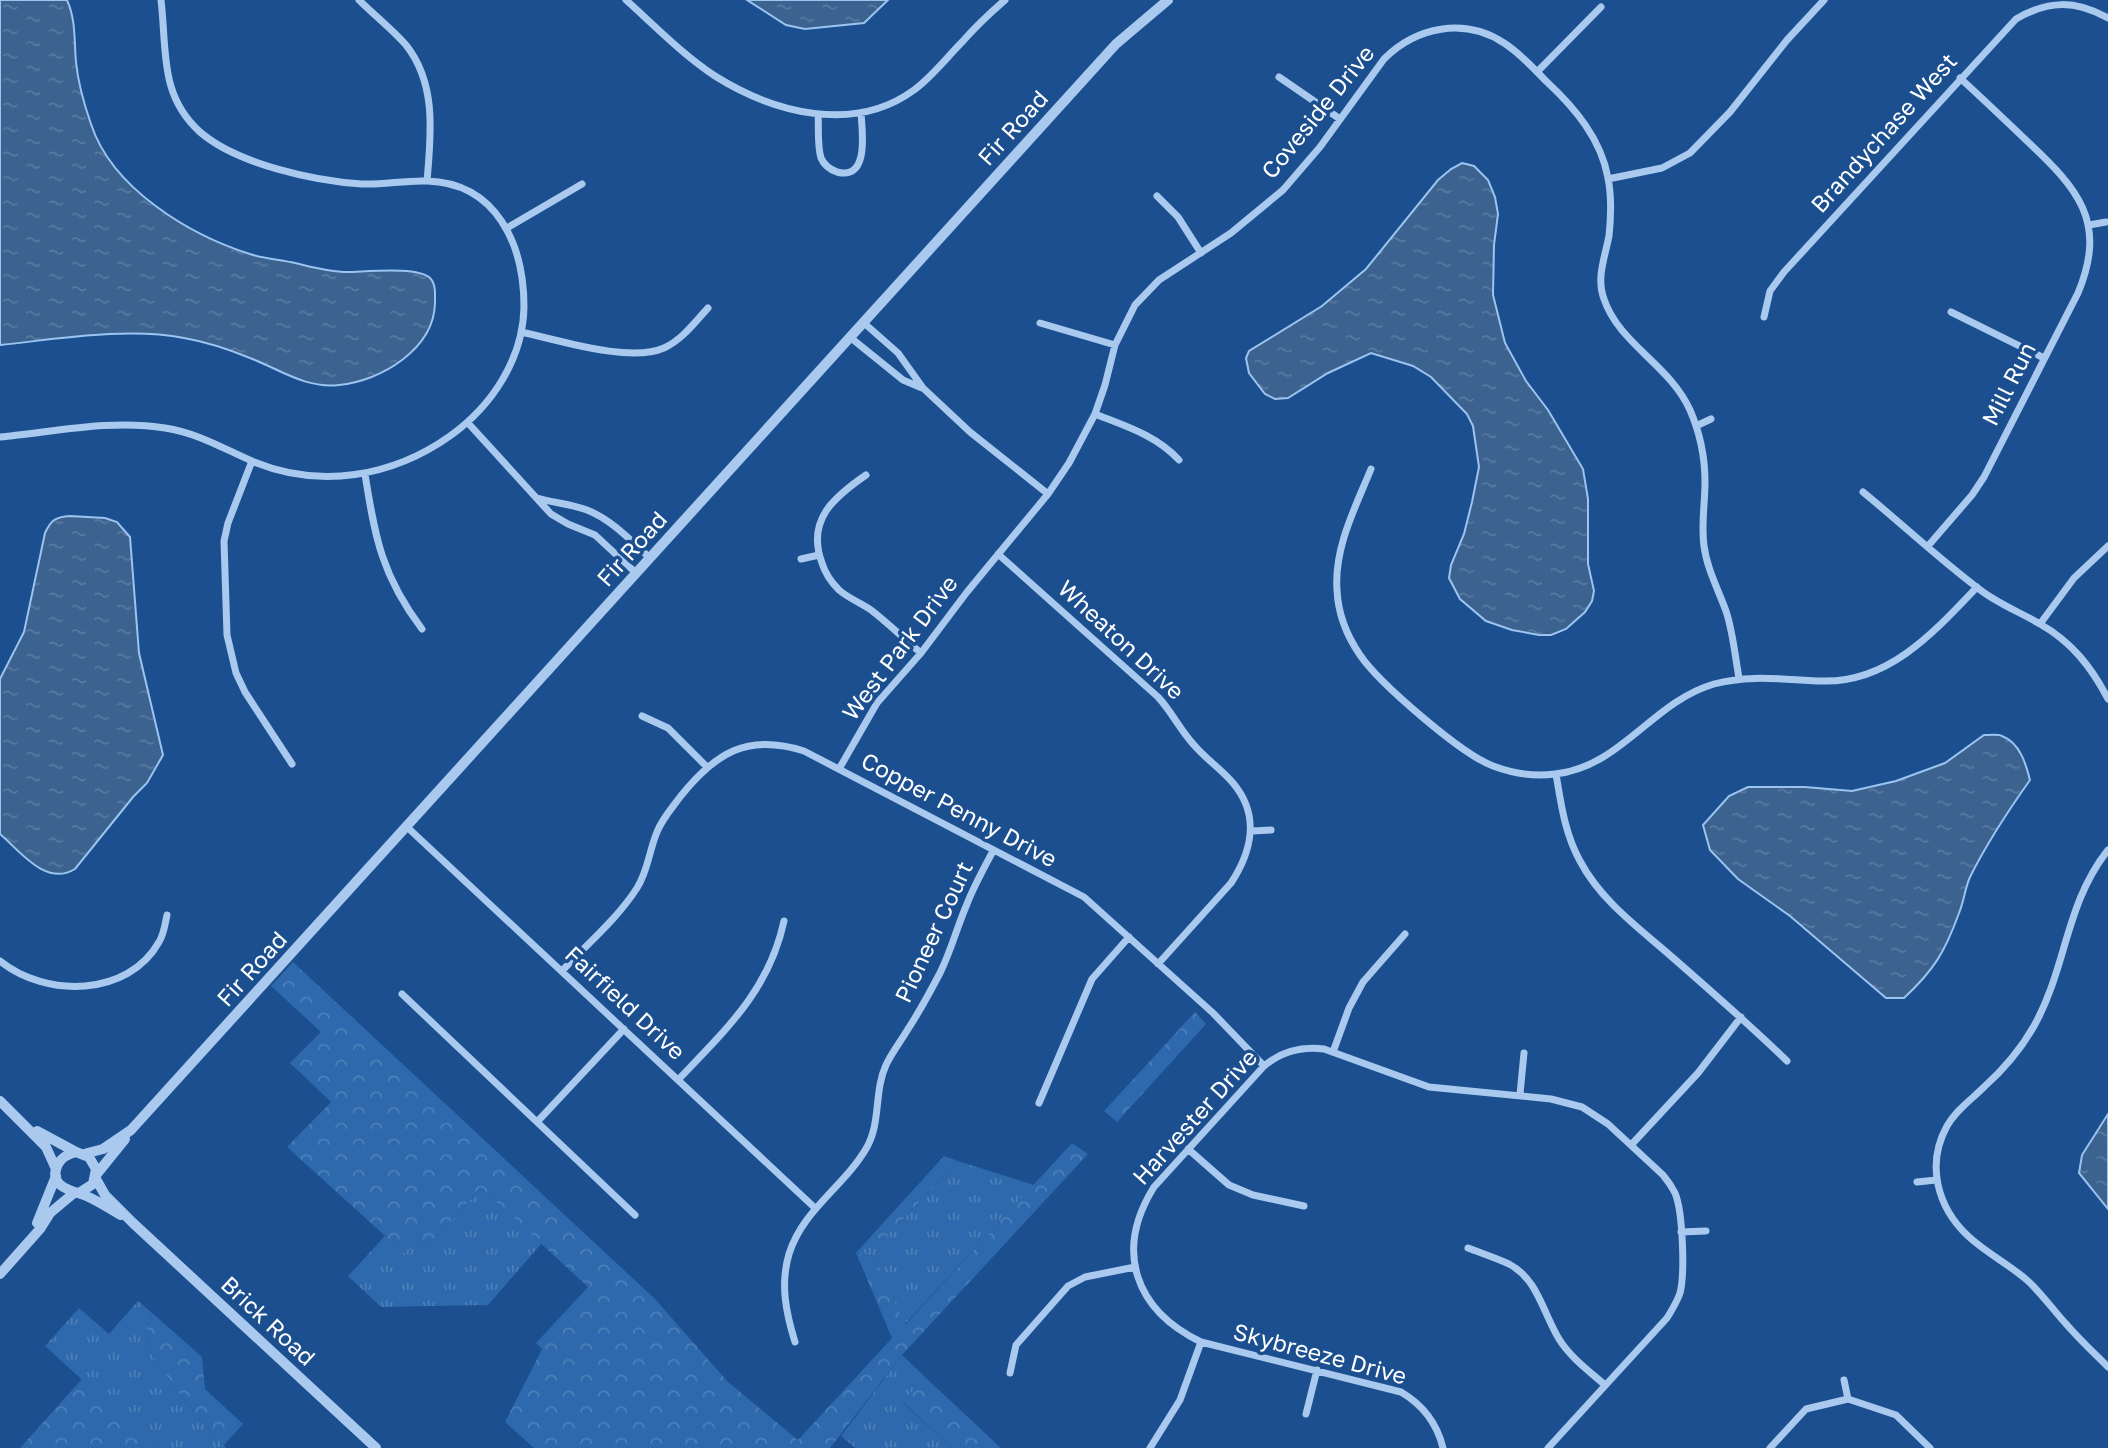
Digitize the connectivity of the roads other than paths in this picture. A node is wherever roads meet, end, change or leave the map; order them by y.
1 (161, 0) edge
2 (359, 0) edge
3 (626, 0) edge
4 (1005, 0) edge
5 (1168, 0) edge
6 (1824, 0) edge
7 (2059, 1) edge
8 (1601, 7) dead end
9 (2108, 18) edge
10 (1537, 72) junction
11 (1279, 76) dead end
12 (1961, 78) junction
13 (862, 113) junction
14 (818, 114) junction
15 (1340, 119) junction
16 (1608, 179) junction
17 (427, 181) junction
18 (582, 184) dead end
19 (1157, 196) dead end
20 (2106, 222) dead end
21 (2089, 225) junction
22 (507, 228) junction
23 (1201, 253) junction
24 (708, 308) dead end
25 (1951, 312) dead end
26 (1763, 317) dead end
27 (864, 323) junction
28 (1040, 323) dead end
29 (521, 332) junction
30 (851, 338) junction
31 (1115, 345) junction
32 (2044, 358) junction
33 (923, 388) junction
34 (1095, 414) junction
35 (1711, 419) dead end
36 (468, 423) junction
37 (1696, 426) junction
38 (0, 438) edge
39 (1179, 460) dead end
40 (252, 461) junction
41 (1371, 469) dead end
42 (365, 474) junction
43 (866, 475) dead end
44 (1863, 492) dead end
45 (1048, 494) junction
46 (537, 498) junction
47 (1928, 546) junction
48 (2108, 547) edge
49 (998, 554) junction
50 (819, 555) junction
51 (650, 558) junction
52 (801, 559) dead end
53 (636, 573) junction
54 (1977, 587) junction
55 (2040, 624) junction
56 (422, 629) dead end
57 (921, 653) junction
58 (1739, 678) junction
59 (2108, 699) edge
60 (642, 716) dead end
61 (292, 764) dead end
62 (706, 766) junction
63 (839, 769) junction
64 (1556, 774) junction
65 (408, 827) junction
66 (1271, 830) dead end
67 (1252, 831) junction
68 (2108, 850) edge
69 (993, 851) junction
70 (167, 915) dead end
71 (784, 921) dead end
72 (1405, 934) dead end
73 (1129, 937) junction
74 (0, 961) edge
75 (1158, 964) junction
76 (562, 971) junction
77 (402, 994) dead end
78 (1741, 1017) junction
79 (624, 1029) junction
80 (1333, 1052) junction
81 (1524, 1053) dead end
82 (1787, 1061) dead end
83 (1264, 1066) junction
84 (678, 1080) junction
85 (1520, 1094) junction
86 (0, 1101) edge
87 (1039, 1103) dead end
88 (537, 1122) junction
89 (25, 1123) junction
90 (131, 1129) junction
91 (1632, 1144) junction
92 (1188, 1149) junction
93 (80, 1153) junction
94 (56, 1173) junction
95 (96, 1177) junction
96 (1936, 1180) junction
97 (1916, 1182) dead end
98 (76, 1193) junction
99 (1304, 1206) dead end
100 (815, 1208) junction
101 (635, 1215) dead end
102 (134, 1223) junction
103 (1706, 1231) dead end
104 (1681, 1233) junction
105 (26, 1245) junction
106 (1468, 1248) dead end
107 (1135, 1267) junction
108 (0, 1275) edge
109 (795, 1342) dead end
110 (1201, 1342) junction
111 (2108, 1367) edge
112 (1317, 1370) junction
113 (1010, 1373) dead end
114 (1844, 1380) dead end
115 (1605, 1385) junction
116 (1848, 1399) junction
117 (1306, 1414) dead end
118 (376, 1448) edge
119 (1150, 1448) edge
120 (1443, 1448) edge
121 (1548, 1448) edge
122 (1770, 1448) edge
123 (1930, 1448) edge

1 - 17 street
2 - 17 street
3 - 14 street
4 - 13 street
5 - 27 street, Fir Road
6 - 16 street
7 - 9 street
7 - 12 street, Brandychase West
8 - 10 street
10 - 15 street, Coveside Drive
10 - 16 street, Coveside Drive
11 - 15 street
12 - 21 street
12 - 26 street, Brandychase West
13 - 14 street
13 - 14 street
15 - 23 street, Coveside Drive
16 - 37 street, Coveside Drive
17 - 22 street
18 - 22 street
19 - 23 street
20 - 21 street
21 - 32 street, Mill Run
22 - 29 street
23 - 31 street, Coveside Drive
24 - 29 street
25 - 32 street
27 - 30 street, Fir Road
27 - 33 street
28 - 31 street
29 - 36 street
30 - 33 street
30 - 51 street, Fir Road
31 - 34 street, Coveside Drive
32 - 47 street, Mill Run
33 - 45 street
34 - 39 street
34 - 45 street, Coveside Drive
35 - 37 street
36 - 42 street
36 - 46 street
37 - 58 street, Coveside Drive
38 - 40 street
40 - 42 street
40 - 61 street
41 - 64 street
42 - 56 street
43 - 50 street
44 - 47 street
45 - 49 street, Coveside Drive
46 - 51 street
46 - 53 street
47 - 54 street
48 - 55 street
49 - 57 street, West Park Drive
49 - 67 street, Wheaton Drive
50 - 52 street
50 - 57 street
51 - 53 street, Fir Road
53 - 65 street, Fir Road
54 - 55 street
54 - 58 street
55 - 59 street
57 - 63 street, West Park Drive
58 - 64 street
60 - 62 street
62 - 63 street, Copper Penny Drive
62 - 76 street
63 - 69 street, Copper Penny Drive
64 - 78 street
65 - 76 street, Fairfield Drive
65 - 90 street, Fir Road
66 - 67 street
67 - 75 street
68 - 96 street
69 - 73 street, Copper Penny Drive
69 - 100 street, Pioneer Court
70 - 74 street
71 - 84 street
72 - 80 street
73 - 75 street, Copper Penny Drive
73 - 87 street
75 - 83 street, Copper Penny Drive
76 - 79 street, Fairfield Drive
77 - 88 street
78 - 82 street
78 - 91 street
79 - 84 street, Fairfield Drive
79 - 88 street
80 - 83 street, Harvester Drive
80 - 85 street, Harvester Drive
81 - 85 street
83 - 92 street, Harvester Drive
84 - 100 street, Fairfield Drive
85 - 91 street, Harvester Drive
86 - 89 street
88 - 101 street
89 - 93 street
89 - 94 street
90 - 93 street, Fir Road
90 - 95 street, Fir Road
91 - 104 street, Harvester Drive
92 - 99 street
92 - 107 street, Harvester Drive
93 - 94 street
93 - 95 street
94 - 98 street
94 - 105 street
95 - 98 street
95 - 102 street, Brick Road
96 - 97 street
96 - 111 street
98 - 102 street, Brick Road
98 - 105 street
100 - 109 street, Pioneer Court
102 - 118 street, Brick Road
103 - 104 street
104 - 115 street, Harvester Drive
105 - 108 street
106 - 115 street
107 - 110 street, Harvester Drive
107 - 113 street
110 - 112 street, Skybreeze Drive
110 - 119 street
112 - 117 street
112 - 120 street, Skybreeze Drive
114 - 116 street
115 - 121 street, Harvester Drive
116 - 122 street
116 - 123 street

